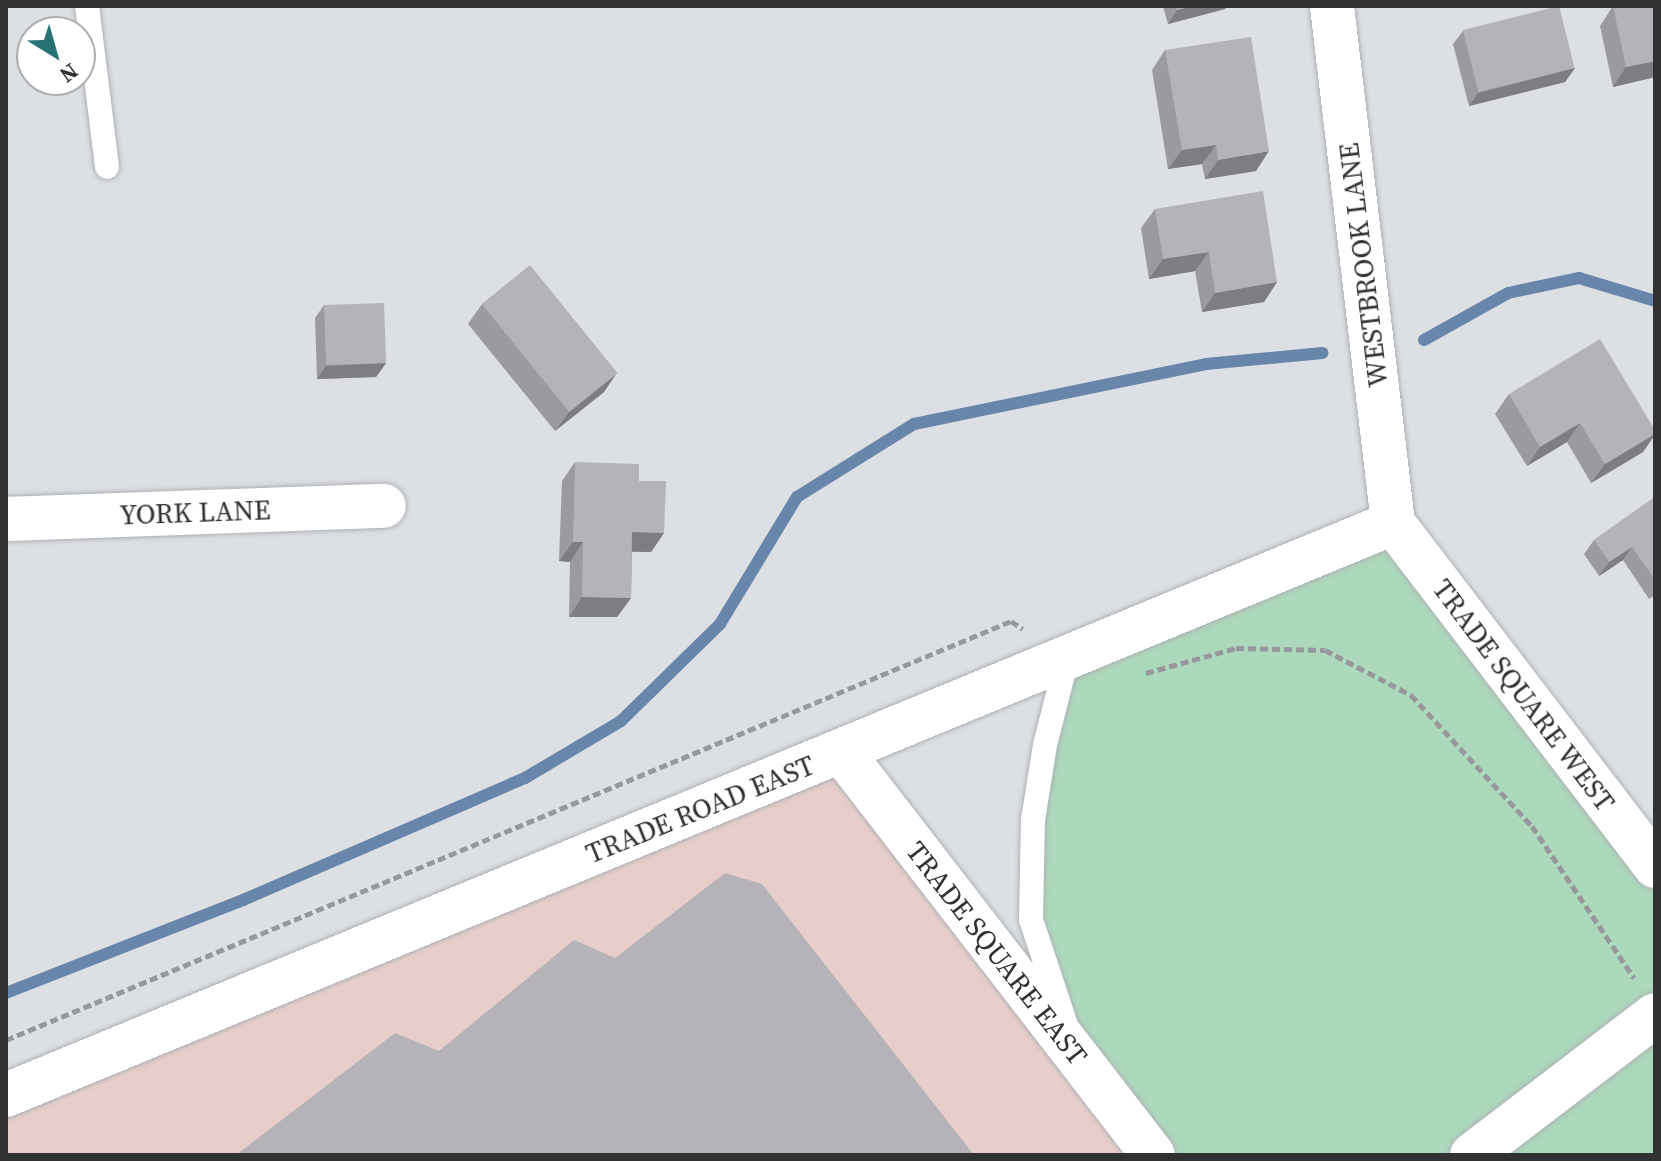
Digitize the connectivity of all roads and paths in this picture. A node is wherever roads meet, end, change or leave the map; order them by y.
1 (87, 6) edge
2 (1332, 6) edge
3 (107, 167) dead end
4 (384, 506) dead end
5 (6, 519) edge
6 (1393, 523) junction
7 (1067, 659) junction
8 (841, 751) junction
9 (1655, 866) edge
10 (1655, 1015) edge
11 (1075, 1054) junction
12 (6, 1095) edge
13 (1153, 1155) edge
14 (1472, 1155) edge

1 - 3 lane
2 - 6 street, WESTBROOK LANE
4 - 5 street, YORK LANE
6 - 7 street, TRADE ROAD EAST
6 - 9 street, TRADE SQUARE WEST
7 - 8 street, TRADE ROAD EAST
7 - 11 lane
8 - 11 street, TRADE SQUARE EAST
8 - 12 street, TRADE ROAD EAST
10 - 14 street
11 - 13 street, TRADE SQUARE EAST

